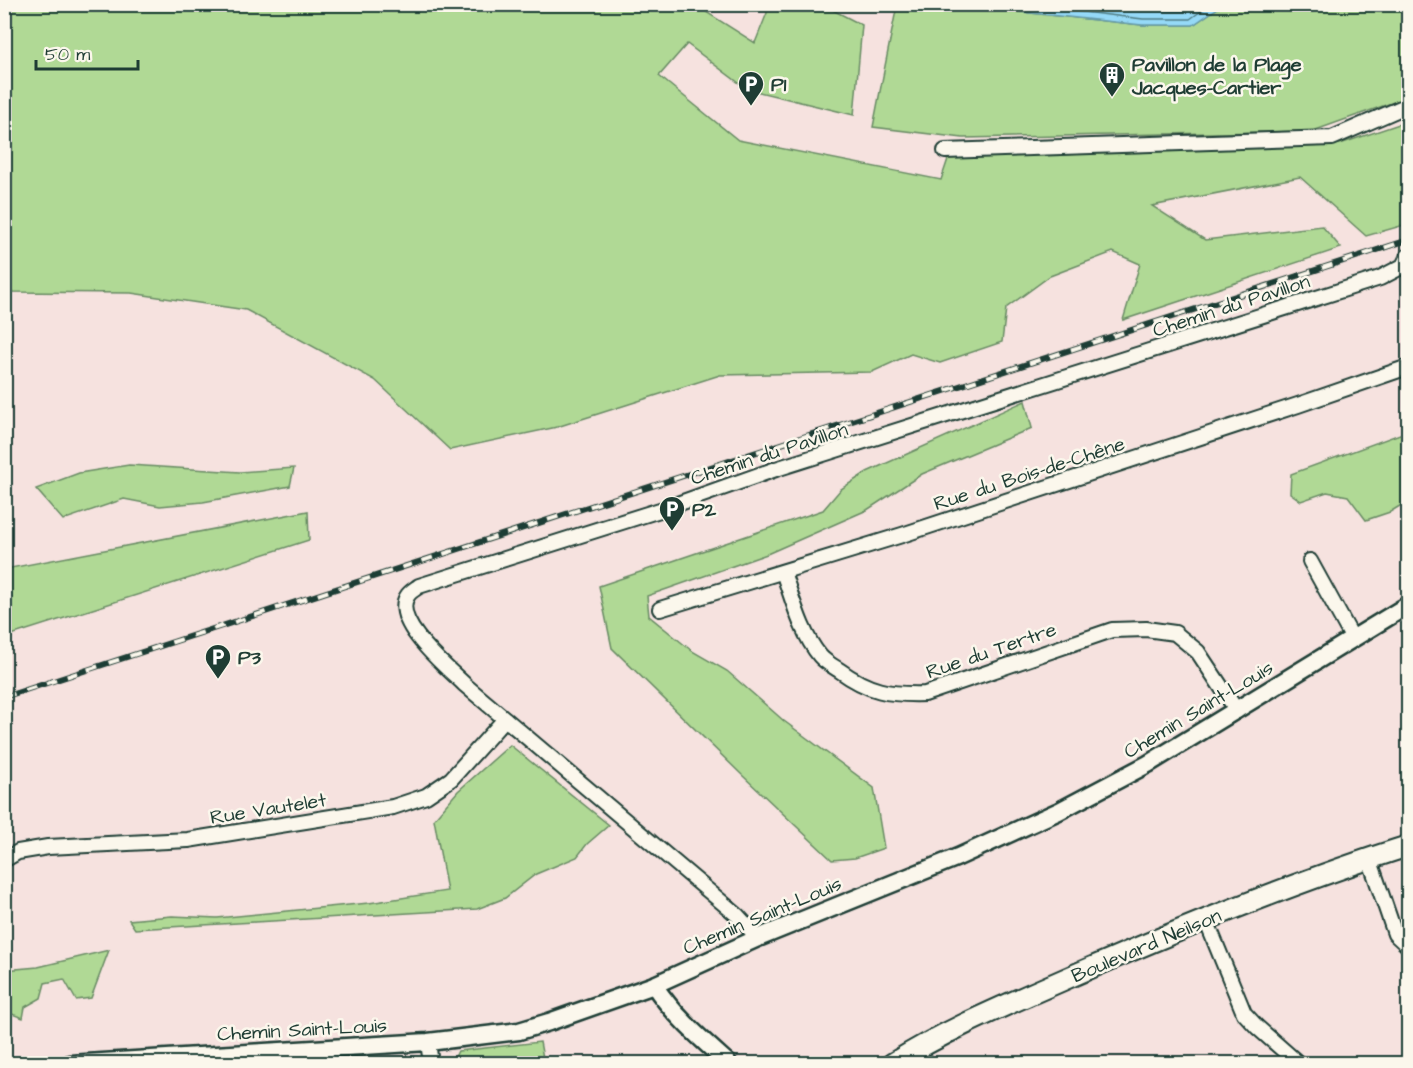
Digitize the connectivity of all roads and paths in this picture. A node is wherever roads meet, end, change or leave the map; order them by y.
1 (1408, 105) edge
2 (945, 152) dead end
3 (1408, 256) edge
4 (1408, 367) edge
5 (1310, 561) dead end
6 (783, 572) junction
7 (1408, 605) edge
8 (660, 609) dead end
9 (1353, 639) junction
10 (1237, 711) junction
11 (505, 719) junction
12 (1408, 846) edge
13 (1369, 858) junction
14 (4, 860) edge
15 (1206, 920) junction
16 (758, 938) junction
17 (1408, 946) edge
18 (654, 985) junction
19 (428, 1042) junction
20 (70, 1064) edge
21 (431, 1064) edge
22 (729, 1064) edge
23 (892, 1064) edge
24 (1299, 1064) edge

1 - 2 street
3 - 11 street, Chemin du Pavillon
4 - 6 street, Rue du Bois-de-Chêne
5 - 9 street
6 - 8 street, Rue du Bois-de-Chêne
6 - 10 street, Rue du Tertre
7 - 9 street, Chemin Saint-Louis
9 - 10 street, Chemin Saint-Louis
10 - 16 street, Chemin Saint-Louis
11 - 14 street, Rue Vautelet
11 - 16 street, Chemin du Pavillon
12 - 13 main road, Boulevard Neilson
13 - 15 main road, Boulevard Neilson
13 - 17 street
15 - 23 main road, Boulevard Neilson
15 - 24 street
16 - 18 street, Chemin Saint-Louis
18 - 19 street, Chemin Saint-Louis
18 - 22 street
19 - 20 street, Chemin Saint-Louis
19 - 21 street

